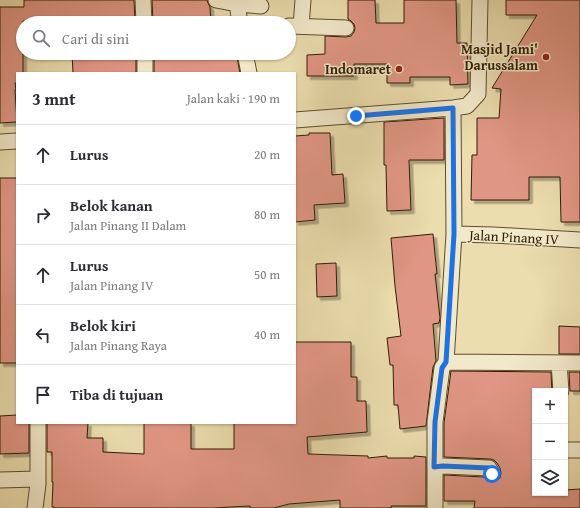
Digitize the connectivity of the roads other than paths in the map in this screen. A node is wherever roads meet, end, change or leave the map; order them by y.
1 (143, 0) edge
2 (216, 0) edge
3 (303, 0) edge
4 (480, 0) edge
5 (237, 4) junction
6 (261, 6) dead end
7 (144, 16) edge
8 (239, 16) edge
9 (296, 23) edge
10 (296, 26) edge
11 (346, 28) dead end
12 (145, 60) edge
13 (246, 60) edge
14 (145, 72) edge
15 (249, 72) edge
16 (453, 108) junction
17 (296, 120) edge
18 (16, 141) edge
19 (0, 142) edge
20 (454, 234) junction
21 (580, 240) edge
22 (446, 362) junction
23 (560, 363) junction
24 (580, 363) edge
25 (561, 388) edge
26 (38, 424) edge
27 (568, 450) edge
28 (580, 450) edge
29 (434, 467) junction
30 (492, 474) dead end
31 (38, 479) junction
32 (0, 480) edge
33 (35, 508) edge
34 (435, 508) edge

1 - 7 street
2 - 5 street
3 - 9 street
4 - 16 street
5 - 6 street
5 - 8 street
10 - 11 street
12 - 14 street
13 - 15 street
16 - 17 street
16 - 20 street, Jalan Pinang IV
18 - 19 street
20 - 21 street, Jalan Pinang IV
20 - 22 street
22 - 23 street
22 - 29 street
23 - 24 street
23 - 25 street
26 - 31 street
27 - 28 street
29 - 30 street
29 - 34 street
31 - 32 street
31 - 33 street

